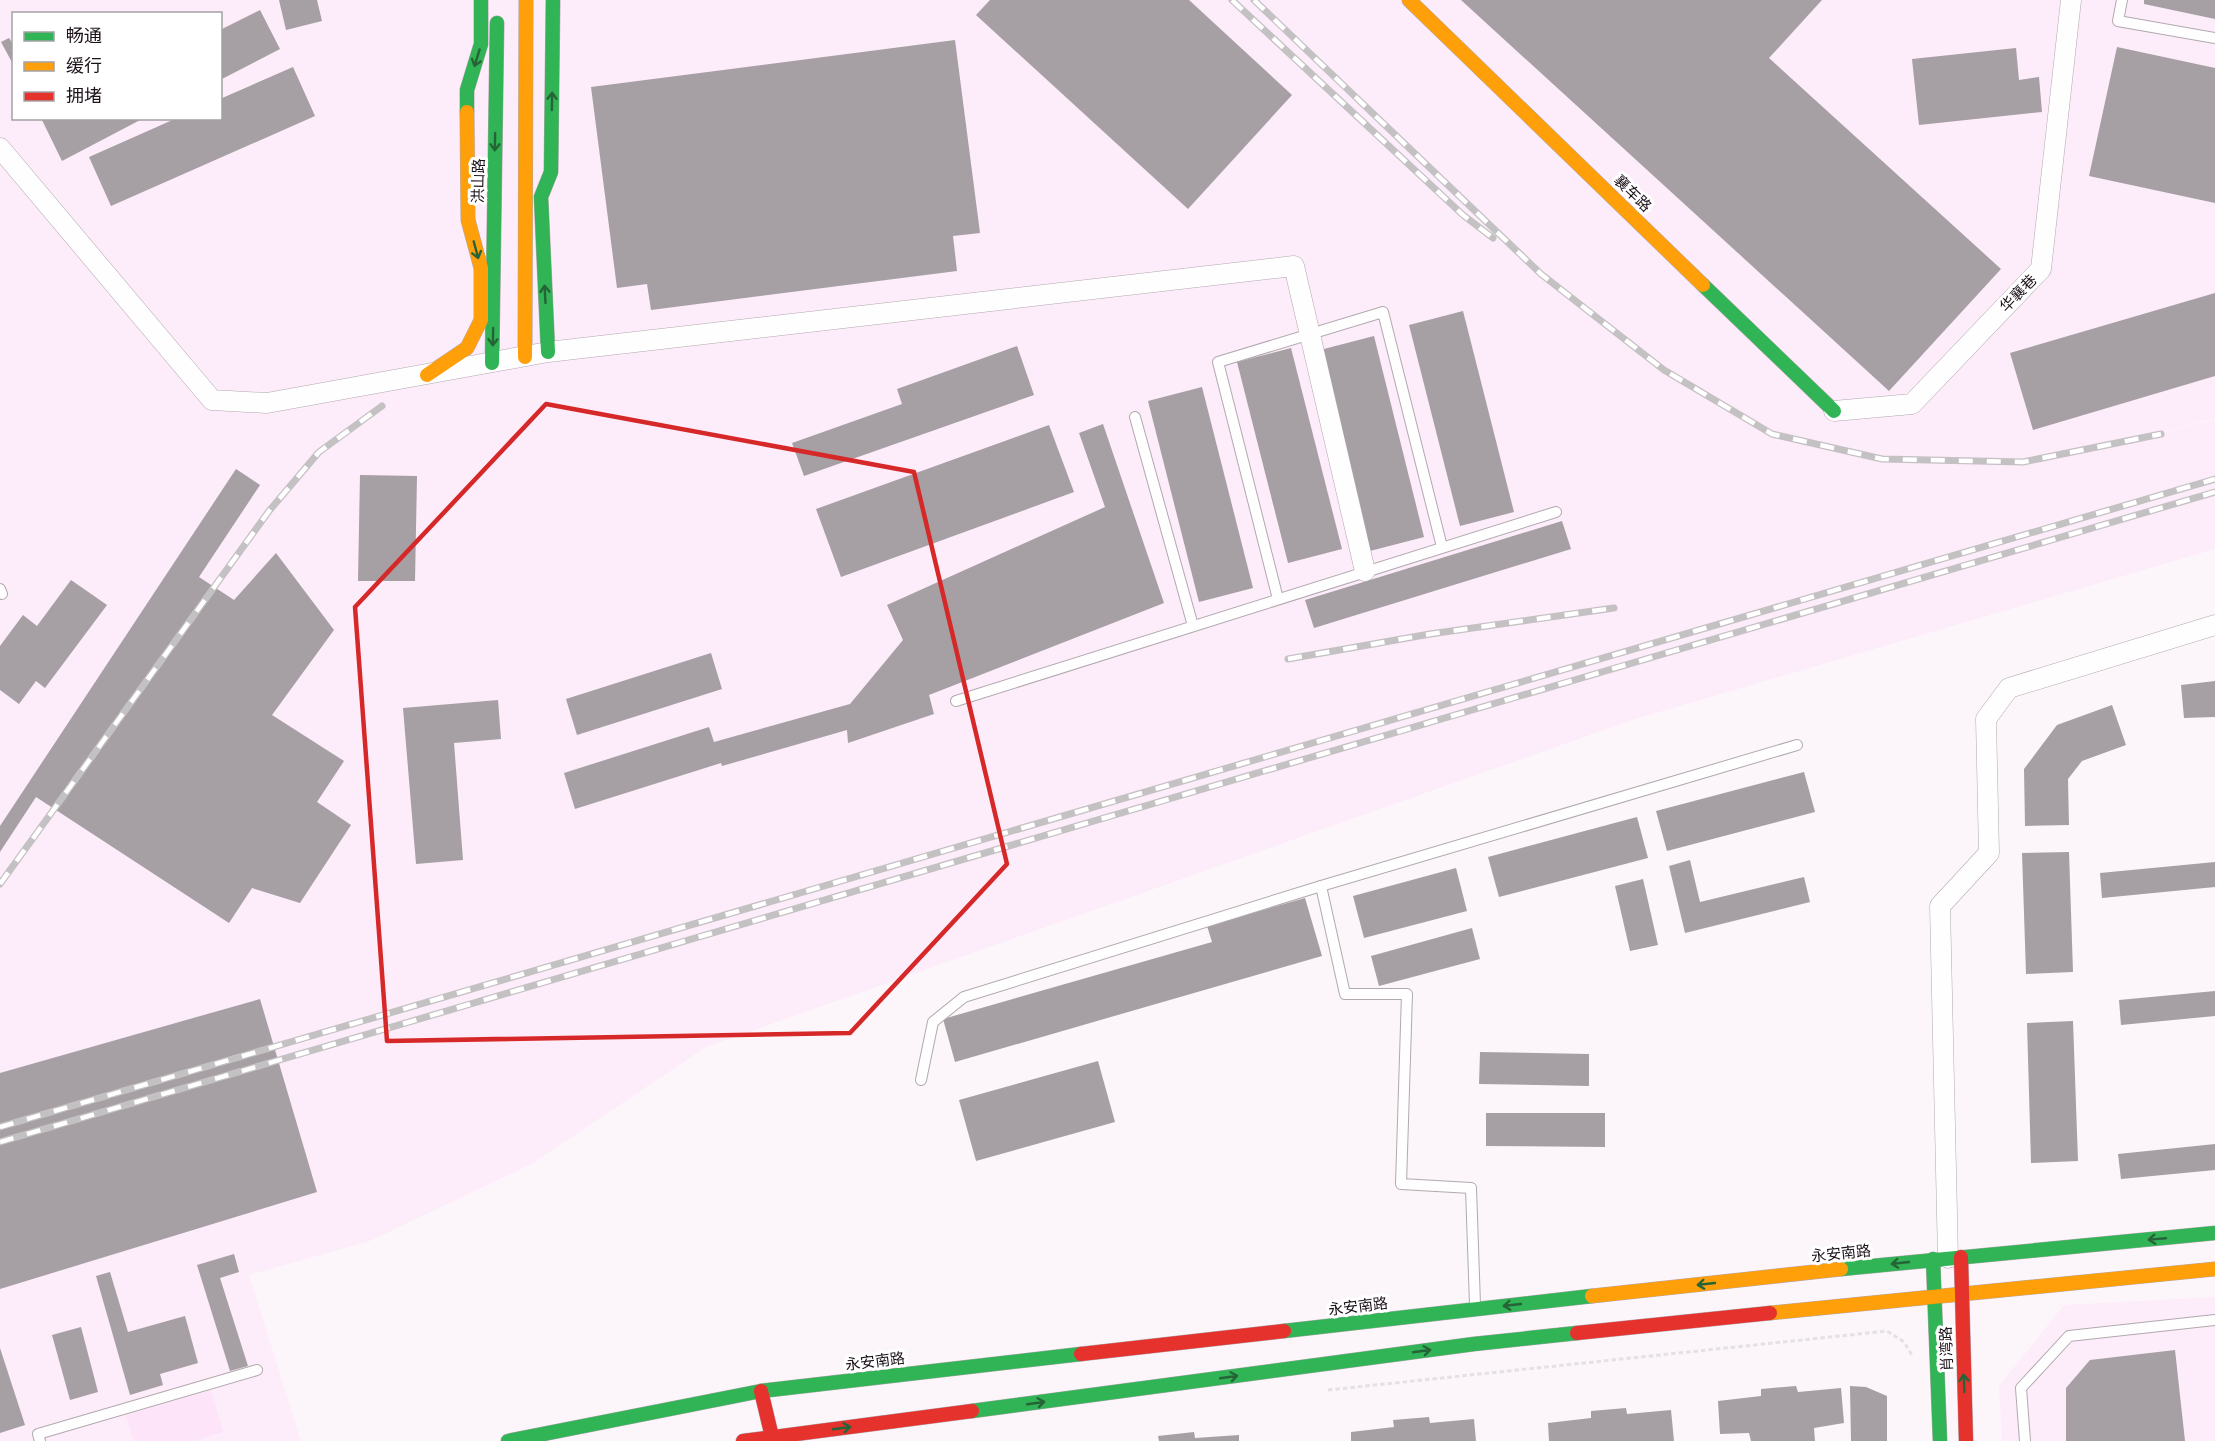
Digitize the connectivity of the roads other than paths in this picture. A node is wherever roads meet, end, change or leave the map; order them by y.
1 (481, 0) edge
2 (526, 0) edge
3 (553, 0) edge
4 (1409, 0) edge
5 (2071, 0) edge
6 (2122, 0) edge
7 (497, 12) dead end
8 (2215, 38) edge
9 (0, 148) edge
10 (1310, 333) junction
11 (548, 352) junction
12 (525, 357) junction
13 (492, 363) junction
14 (428, 375) junction
15 (1834, 411) joint
16 (1135, 417) dead end
17 (1556, 512) dead end
18 (1442, 547) junction
19 (1365, 571) junction
20 (1278, 599) junction
21 (2215, 625) edge
22 (1193, 626) junction
23 (956, 701) dead end
24 (1797, 745) dead end
25 (1321, 886) junction
26 (921, 1080) dead end
27 (2215, 1233) edge
28 (1947, 1258) junction
29 (2215, 1269) edge
30 (1960, 1293) junction
31 (1935, 1296) junction
32 (1475, 1309) junction
33 (2215, 1320) edge
34 (257, 1370) dead end
35 (761, 1391) junction
36 (773, 1439) edge
37 (40, 1441) edge
38 (508, 1441) edge
39 (743, 1441) edge
40 (1940, 1441) edge
41 (1966, 1441) edge
42 (2025, 1441) edge

1 -> 14 main road
2 - 12 main road
11 -> 3 main road
4 - 15 main road, 襄车路
5 - 15 street, 华襄巷
6 - 8 lane
7 -> 13 main road, 洪山路
9 - 14 street
10 - 11 street
10 - 18 lane
10 - 19 street
10 - 20 lane
11 - 12 street
12 - 13 street
13 - 14 street
16 - 22 lane
17 - 18 lane
18 - 19 lane
19 - 20 lane
20 - 22 lane
21 - 28 street
22 - 23 lane
24 - 25 lane
25 - 26 lane
25 - 32 lane
27 -> 28 main road, 永安南路
28 - 30 main road, 肖湾路
28 - 31 main road, 肖湾路
28 -> 32 main road, 永安南路
29 - 30 main road
30 - 31 main road
41 -> 30 main road, 肖湾路
36 -> 31 main road
31 - 40 main road, 肖湾路
32 - 35 main road, 永安南路
33 - 42 lane
34 - 37 lane
35 - 36 main road
35 - 38 main road, 永安南路
36 - 39 main road

